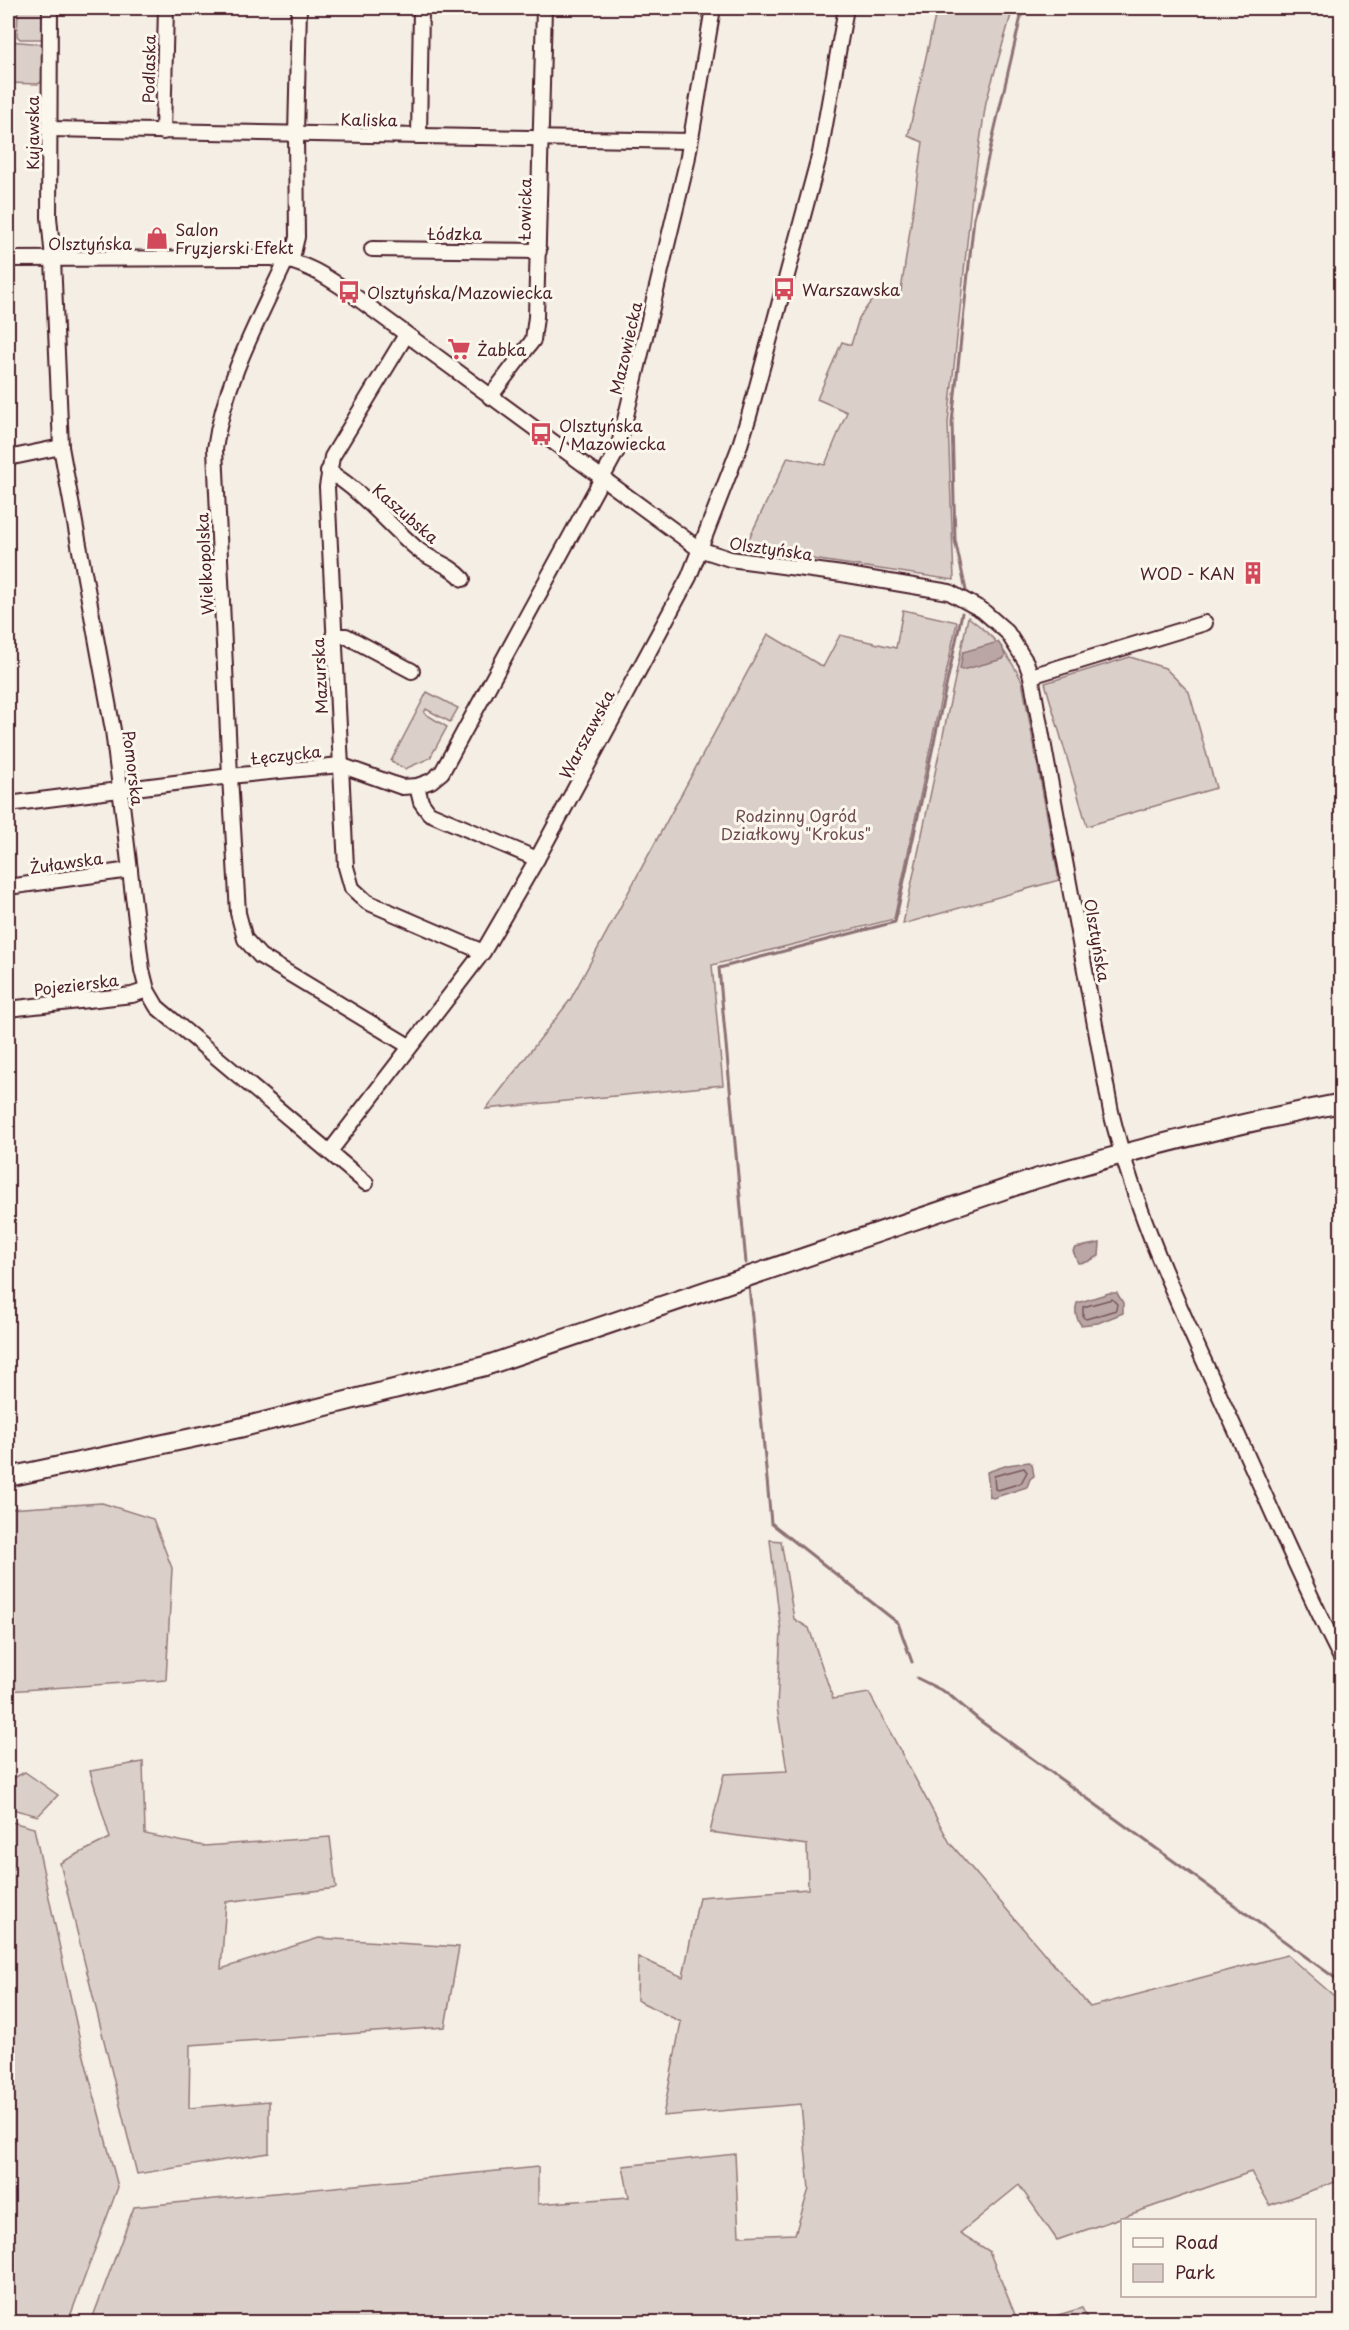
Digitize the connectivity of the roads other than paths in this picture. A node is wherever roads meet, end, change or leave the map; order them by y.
1 (50, 8) edge
2 (166, 8) edge
3 (299, 8) edge
4 (421, 8) edge
5 (543, 8) edge
6 (713, 8) edge
7 (846, 8) edge
8 (48, 129) junction
9 (164, 132) junction
10 (296, 135) junction
11 (419, 136) junction
12 (542, 138) junction
13 (690, 141) junction
14 (372, 249) dead end
15 (539, 250) junction
16 (8, 259) edge
17 (53, 259) junction
18 (289, 260) junction
19 (406, 335) junction
20 (490, 397) junction
21 (61, 447) junction
22 (8, 458) edge
23 (328, 471) junction
24 (602, 478) junction
25 (699, 549) junction
26 (463, 579) dead end
27 (1205, 623) dead end
28 (333, 636) junction
29 (412, 671) dead end
30 (1031, 676) junction
31 (340, 765) junction
32 (230, 776) junction
33 (417, 786) junction
34 (121, 791) junction
35 (8, 804) edge
36 (537, 859) junction
37 (130, 870) junction
38 (8, 887) edge
39 (483, 952) junction
40 (147, 990) junction
41 (8, 1009) edge
42 (409, 1047) junction
43 (1341, 1103) edge
44 (331, 1150) junction
45 (1122, 1154) junction
46 (366, 1183) dead end
47 (8, 1477) edge
48 (1341, 1660) edge

1 - 8 street, Kujawska
2 - 9 street, Podlaska
3 - 10 street, Wielkopolska
4 - 11 street
5 - 12 street, Łowicka
6 - 13 street, Mazowiecka
7 - 25 street, Warszawska
8 - 9 street, Kaliska
8 - 17 street, Kujawska
9 - 10 street, Kaliska
10 - 11 street, Kaliska
10 - 18 street, Wielkopolska
11 - 12 street, Kaliska
12 - 13 street, Kaliska
12 - 15 street, Łowicka
13 - 24 street, Mazowiecka
14 - 15 street, Łódzka
15 - 20 street, Łowicka
16 - 17 street, Olsztyńska
17 - 18 street, Olsztyńska
17 - 21 street, Pomorska
18 - 19 street, Olsztyńska
18 - 32 street, Wielkopolska
19 - 20 street, Olsztyńska
19 - 23 street, Mazurska
20 - 24 street, Olsztyńska
21 - 22 street
21 - 34 street, Pomorska
23 - 26 street, Kaszubska
23 - 28 street, Mazurska
24 - 25 street, Olsztyńska
24 - 33 street, Mazowiecka
25 - 30 street, Olsztyńska
25 - 36 street, Warszawska
27 - 30 street
28 - 29 street
28 - 31 street, Mazurska
30 - 45 street, Olsztyńska
31 - 32 street, Łęczycka
31 - 33 street, Łęczycka
31 - 39 street, Mazurska
32 - 34 street, Łęczycka
32 - 42 street, Wielkopolska
33 - 36 street
34 - 35 street, Łęczycka
34 - 37 street, Pomorska
36 - 39 street, Warszawska
37 - 38 street, Żuławska
37 - 40 street, Pomorska
39 - 42 street, Warszawska
40 - 41 street, Pojezierska
40 - 44 street, Pomorska
42 - 44 street, Warszawska
43 - 45 main road
44 - 46 street, Pomorska
45 - 47 main road
45 - 48 street, Olsztyńska

